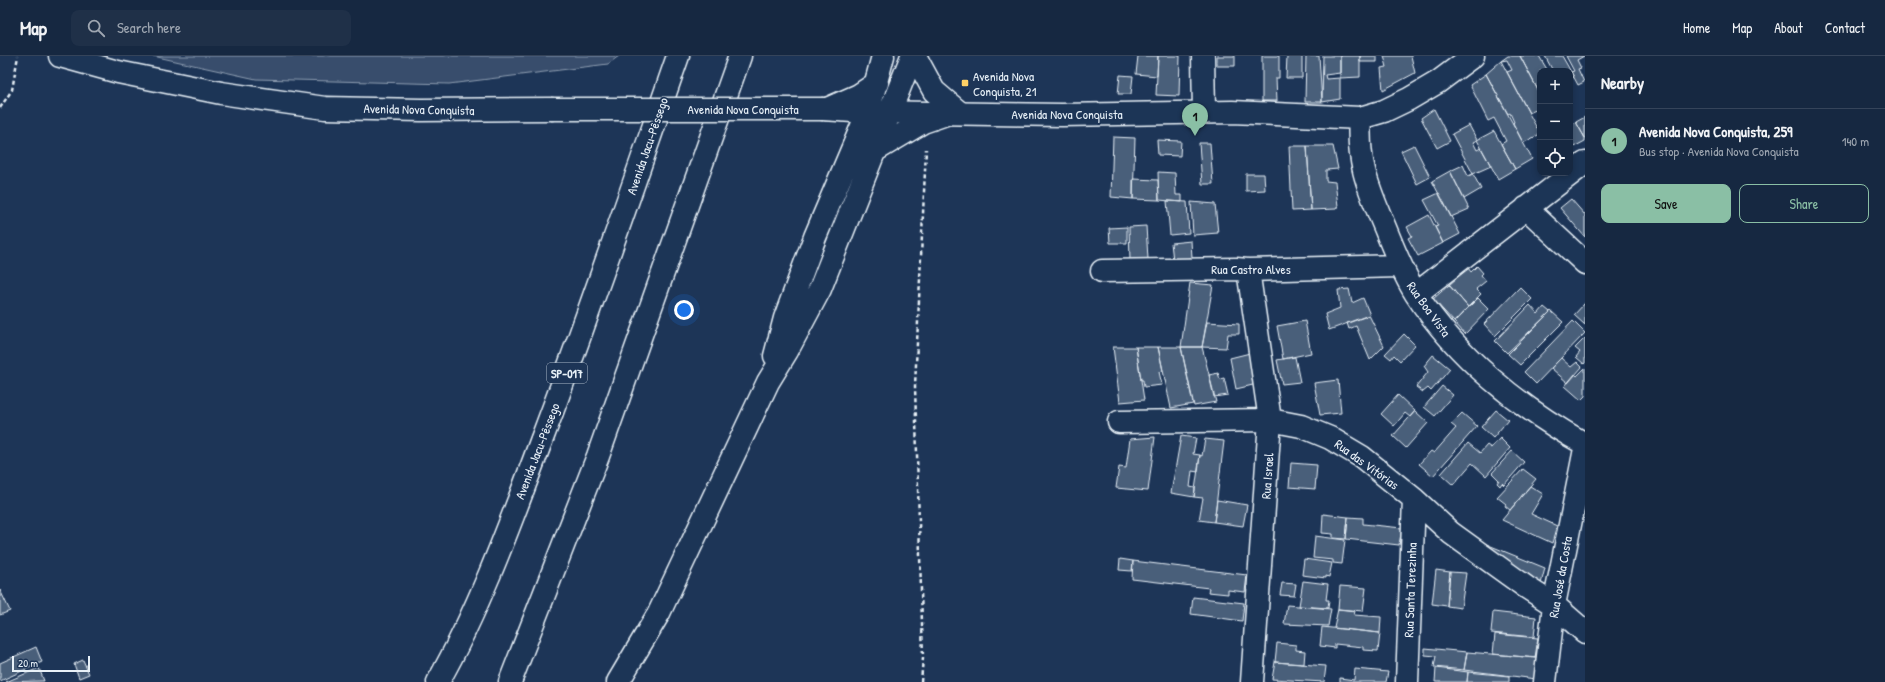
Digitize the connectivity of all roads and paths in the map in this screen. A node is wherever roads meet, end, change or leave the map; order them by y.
1 (18, 56) edge
2 (60, 56) edge
3 (678, 56) edge
4 (740, 56) edge
5 (883, 56) edge
6 (914, 56) edge
7 (1203, 56) edge
8 (1473, 56) edge
9 (877, 83) junction
10 (0, 108) edge
11 (825, 109) junction
12 (868, 112) junction
13 (891, 112) junction
14 (956, 112) junction
15 (1204, 112) junction
16 (1360, 118) junction
17 (927, 120) junction
18 (876, 150) junction
19 (1585, 163) edge
20 (1526, 208) junction
21 (1585, 263) edge
22 (1400, 266) junction
23 (1248, 270) junction
24 (1102, 271) dead end
25 (1416, 294) junction
26 (768, 382) junction
27 (1270, 420) junction
28 (1119, 422) dead end
29 (1585, 444) edge
30 (1585, 449) edge
31 (1414, 498) junction
32 (1554, 605) junction
33 (1585, 632) edge
34 (438, 682) edge
35 (510, 682) edge
36 (618, 682) edge
37 (921, 682) edge
38 (1252, 682) edge
39 (1407, 682) edge
40 (1545, 682) edge

1 - 10 path
2 - 11 main road, Avenida Nova Conquista, bridge
3 - 34 main road, Avenida Jacu-Pêssego / SP-017
4 - 35 main road
5 - 9 main road
6 - 13 main road
6 - 14 main road
7 - 15 main road
8 - 16 main road, Avenida Nova Conquista
9 - 11 main road
9 - 12 main road
11 - 12 main road, Avenida Nova Conquista
12 - 13 main road, Avenida Nova Conquista
12 - 26 main road
13 - 14 main road, Avenida Nova Conquista
13 - 18 main road
14 - 15 main road, Avenida Nova Conquista
14 - 17 main road
15 - 16 main road, Avenida Nova Conquista
16 - 22 main road, Rua Boa Vista
17 - 18 main road
17 - 37 path
18 - 26 main road
19 - 20 main road
20 - 21 main road
20 - 25 main road
22 - 23 main road, Rua Castro Alves
22 - 25 main road, Rua Boa Vista
23 - 24 main road, Rua Castro Alves
23 - 27 main road, Rua Israel
25 - 29 main road, Rua Boa Vista
26 - 36 main road
27 - 28 main road, Rua das Vitórias
27 - 31 main road, Rua das Vitórias
27 - 38 main road, Rua Israel
30 - 32 main road, Rua José da Costa
31 - 32 main road, Rua das Vitórias
31 - 39 main road, Rua Santa Terezinha
32 - 33 main road, Rua das Vitórias
32 - 40 main road, Rua José da Costa

